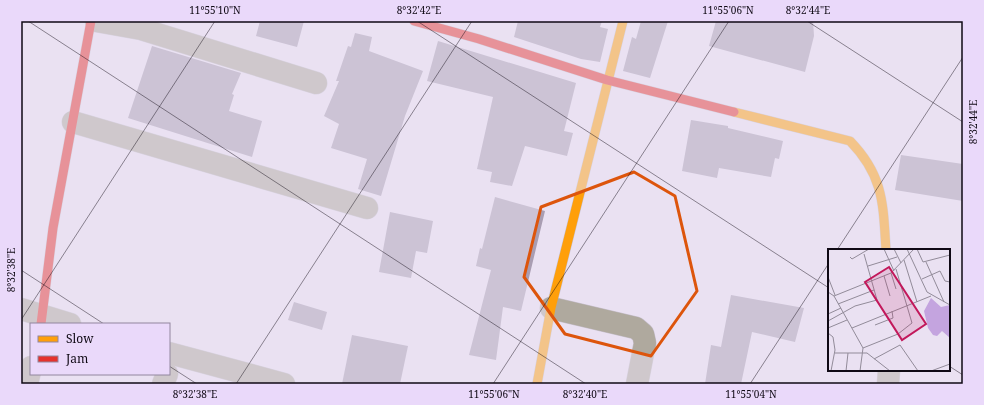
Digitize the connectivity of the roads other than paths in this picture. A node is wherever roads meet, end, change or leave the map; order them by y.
1 (91, 21) edge
2 (96, 21) edge
3 (414, 21) edge
4 (623, 21) edge
5 (608, 80) junction
6 (316, 83) dead end
7 (73, 122) junction
8 (367, 208) dead end
9 (886, 249) edge
10 (551, 308) junction
11 (21, 309) edge
12 (42, 320) edge
13 (63, 323) edge
14 (170, 362) edge
15 (30, 371) edge
16 (889, 371) edge
17 (27, 384) edge
18 (284, 384) edge
19 (536, 384) edge
20 (637, 384) edge
21 (888, 384) edge

1 - 7 street
2 - 6 street
3 - 5 street
4 - 5 street
5 - 9 street
5 - 10 street
7 - 8 street
7 - 12 street
10 - 19 street
10 - 20 street
11 - 12 street
12 - 13 street
14 - 18 street
15 - 17 street
16 - 21 street

